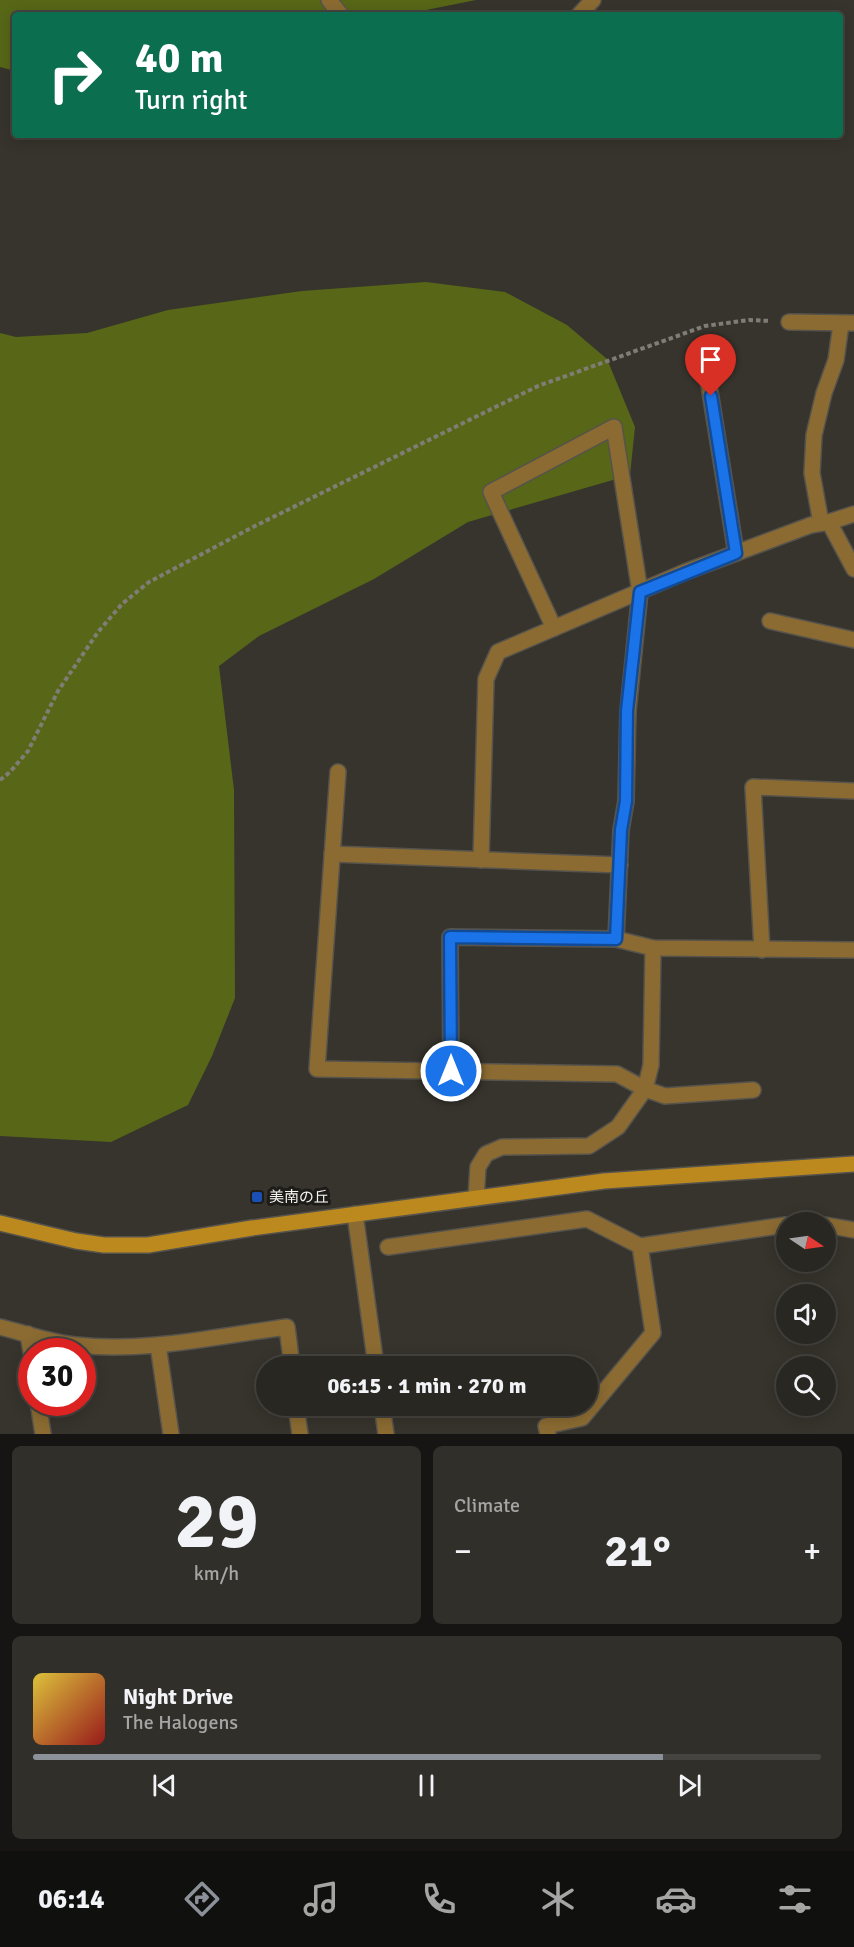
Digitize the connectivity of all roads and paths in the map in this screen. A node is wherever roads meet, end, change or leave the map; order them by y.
1 (329, 0) edge
2 (593, 0) edge
3 (339, 12) edge
4 (582, 12) edge
5 (789, 322) joint
6 (847, 324) edge
7 (708, 374) dead end
8 (854, 514) edge
9 (825, 522) junction
10 (736, 553) junction
11 (854, 569) edge
12 (640, 592) junction
13 (770, 621) dead end
14 (554, 628) junction
15 (854, 640) edge
16 (338, 772) dead end
17 (0, 780) edge
18 (854, 791) edge
19 (332, 854) junction
20 (481, 860) junction
21 (620, 865) junction
22 (616, 939) junction
23 (653, 948) junction
24 (762, 950) junction
25 (854, 950) edge
26 (451, 1071) junction
27 (645, 1089) junction
28 (753, 1090) dead end
29 (854, 1164) edge
30 (477, 1198) junction
31 (355, 1214) junction
32 (0, 1223) edge
33 (776, 1226) edge
34 (836, 1227) edge
35 (854, 1230) edge
36 (640, 1246) junction
37 (388, 1247) dead end
38 (0, 1327) edge
39 (28, 1334) junction
40 (29, 1338) edge
41 (158, 1345) junction
42 (291, 1356) edge
43 (375, 1356) edge
44 (40, 1416) edge
45 (298, 1416) edge
46 (383, 1416) edge
47 (43, 1434) edge
48 (171, 1434) edge
49 (300, 1434) edge
50 (386, 1434) edge
51 (548, 1434) edge

1 - 3 street
2 - 4 street
5 - 6 street
5 - 17 path
6 - 9 street
7 - 10 street
8 - 9 street
9 - 10 street
9 - 11 street
10 - 12 street
12 - 14 street
12 - 14 street
12 - 21 street
13 - 15 street
14 - 20 street
16 - 19 street
18 - 24 street
19 - 20 street
19 - 26 street
20 - 21 street
21 - 22 street
22 - 23 street
22 - 26 street
23 - 24 street
23 - 27 street
24 - 25 street
26 - 27 street
27 - 28 street
27 - 30 street
29 - 30 street
30 - 31 street
31 - 32 street
31 - 43 street
33 - 36 street
34 - 35 street
36 - 37 street
36 - 51 street
38 - 39 street
39 - 40 street
39 - 41 street
41 - 42 street
41 - 48 street
44 - 47 street
45 - 49 street
46 - 50 street

